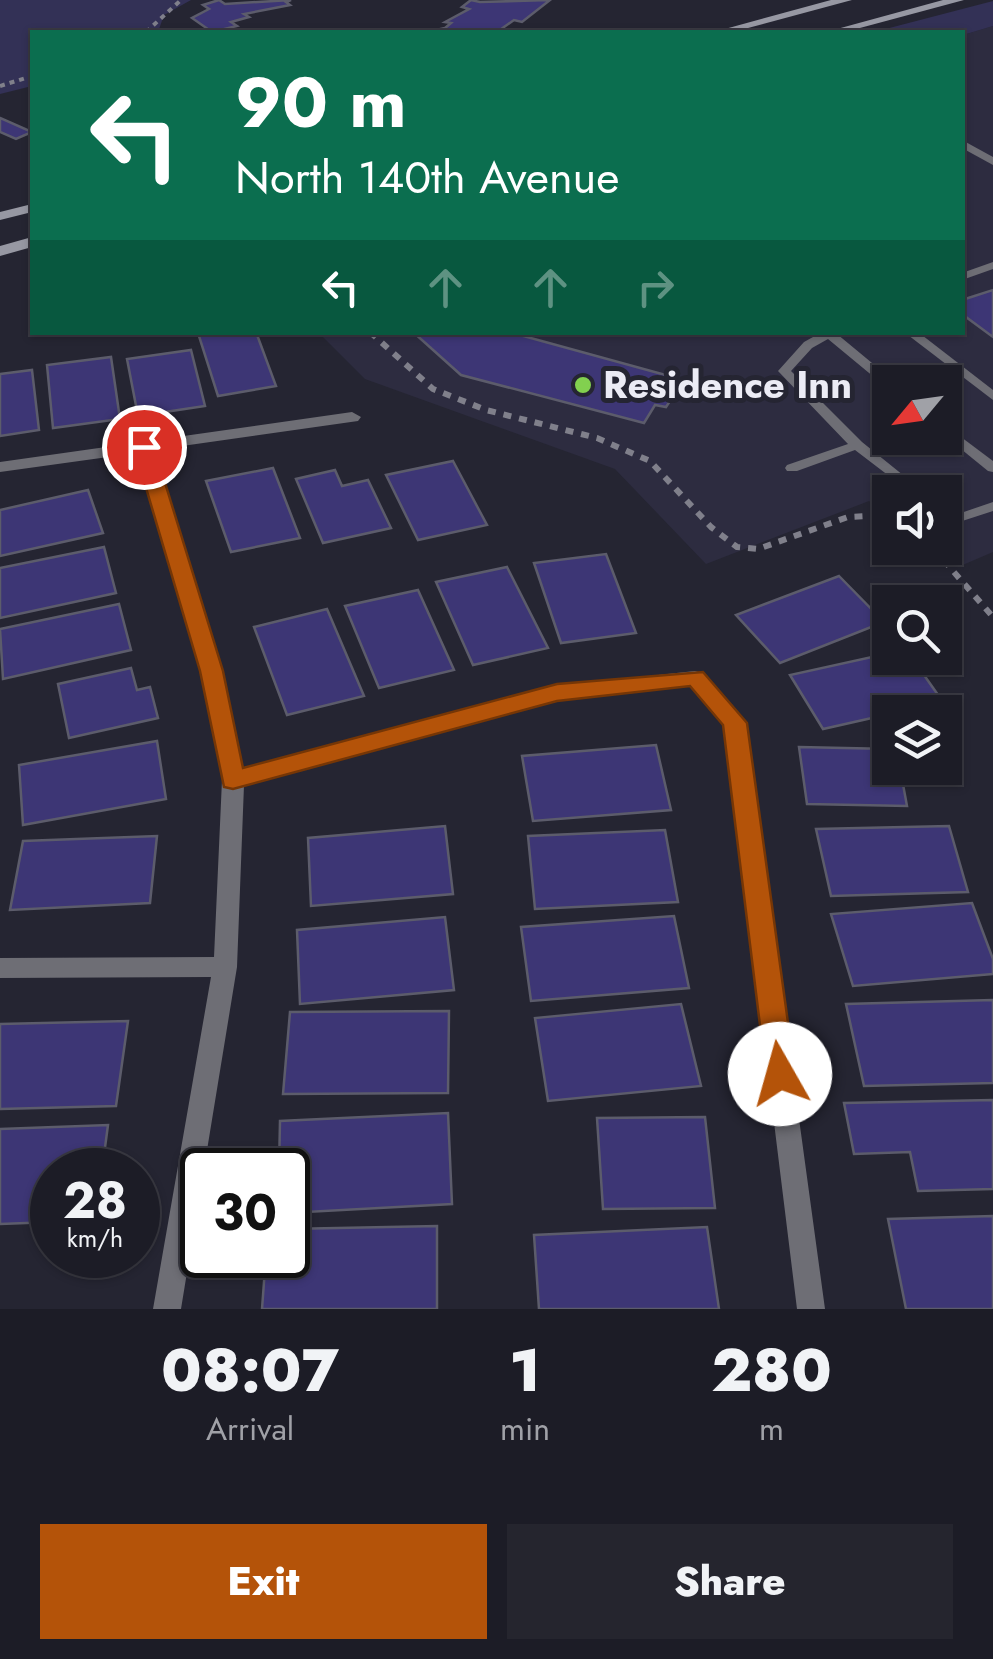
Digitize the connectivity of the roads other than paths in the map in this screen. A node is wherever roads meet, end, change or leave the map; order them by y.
1 (846, 0) edge
2 (958, 0) edge
3 (774, 19) junction
4 (728, 30) edge
5 (791, 30) edge
6 (840, 30) edge
7 (965, 144) edge
8 (993, 162) edge
9 (30, 208) edge
10 (0, 216) edge
11 (30, 243) edge
12 (0, 251) edge
13 (993, 265) edge
14 (965, 276) edge
15 (827, 335) edge
16 (833, 335) edge
17 (914, 335) edge
18 (872, 368) edge
19 (993, 396) edge
20 (352, 417) dead end
21 (962, 443) edge
22 (857, 445) junction
23 (144, 447) junction
24 (0, 467) edge
25 (792, 468) dead end
26 (993, 468) edge
27 (896, 475) edge
28 (993, 506) edge
29 (962, 517) edge
30 (233, 780) junction
31 (0, 968) edge
32 (225, 968) junction
33 (167, 1309) edge
34 (811, 1309) edge

1 - 3 main road
2 - 6 main road
3 - 4 main road
3 - 5 main road
7 - 8 lane
9 - 10 main road
11 - 12 main road
13 - 14 lane
15 - 22 lane
16 - 18 lane
17 - 19 lane
20 - 23 street
21 - 26 lane
22 - 25 lane
22 - 27 lane
23 - 24 street
23 - 30 street
28 - 29 lane
30 - 32 street
30 - 34 street
31 - 32 street
32 - 33 street

